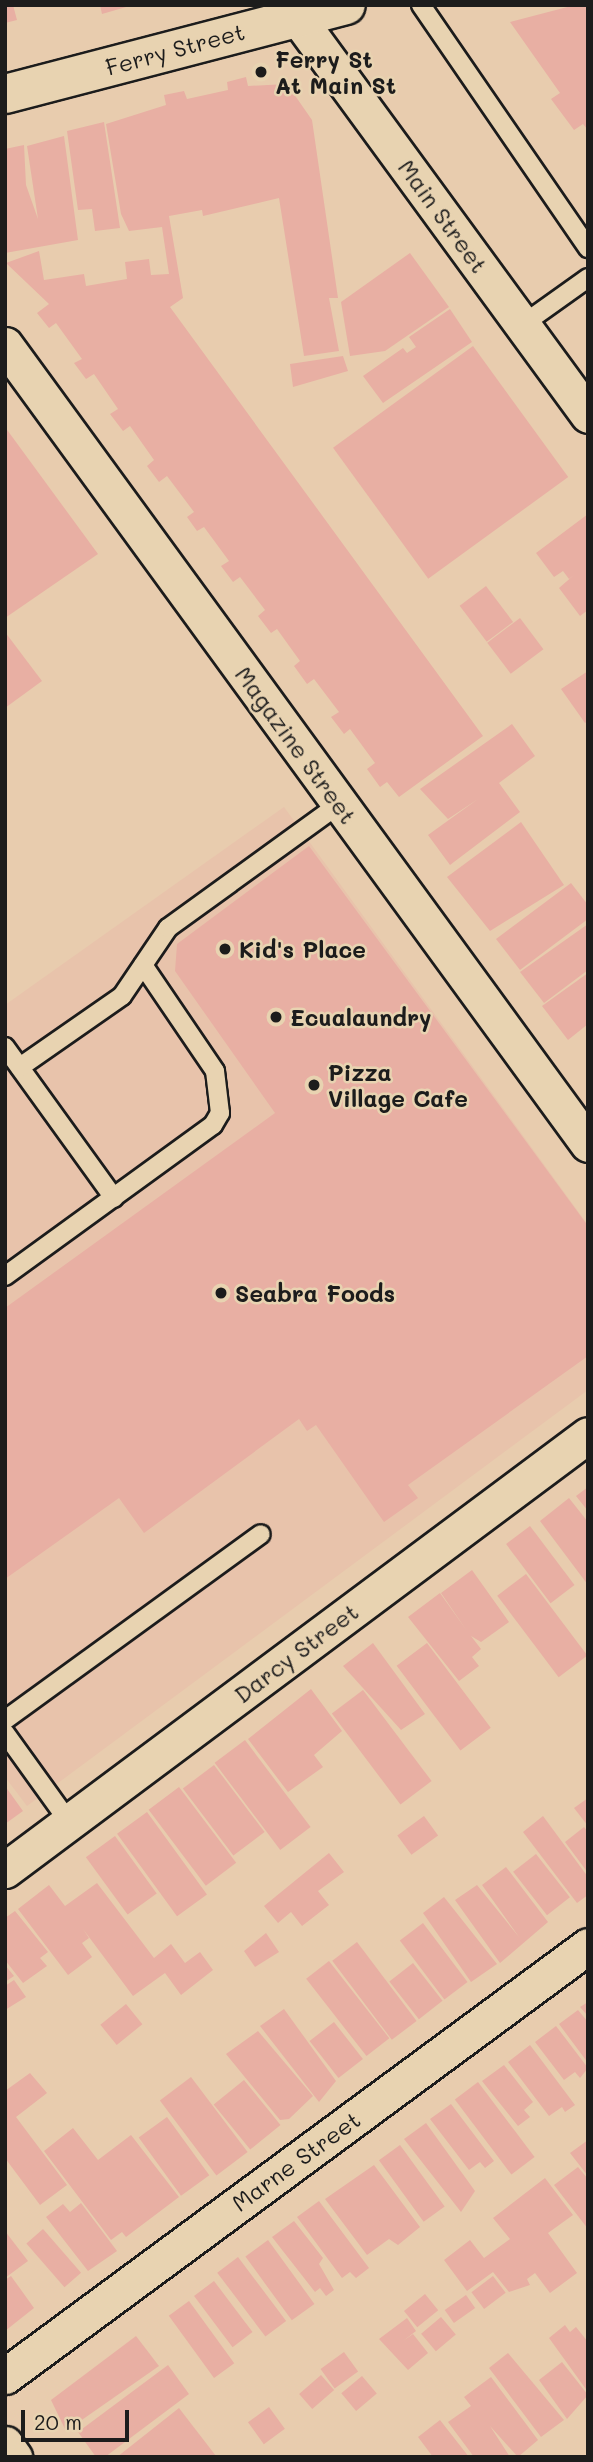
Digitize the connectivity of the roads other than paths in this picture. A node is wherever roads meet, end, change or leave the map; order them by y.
1 (345, 5) edge
2 (421, 5) edge
3 (297, 17) junction
4 (5, 94) edge
5 (588, 248) edge
6 (588, 278) edge
7 (522, 324) junction
8 (5, 345) edge
9 (588, 415) edge
10 (340, 804) junction
11 (143, 965) junction
12 (5, 1047) edge
13 (20, 1067) junction
14 (588, 1144) edge
15 (114, 1198) junction
16 (5, 1276) edge
17 (588, 1436) edge
18 (261, 1534) dead end
19 (5, 1720) edge
20 (5, 1733) edge
21 (69, 1822) junction
22 (5, 1870) edge
23 (588, 1945) edge
24 (5, 2376) edge
25 (5, 2444) edge
26 (14, 2457) edge

1 - 3 street, Ferry Street
2 - 5 lane
3 - 4 street, Ferry Street
3 - 7 street, Main Street
6 - 7 lane
7 - 9 street, Main Street
8 - 10 street, Magazine Street
10 - 11 lane
10 - 14 street, Magazine Street
11 - 13 lane
11 - 15 lane
12 - 13 lane
13 - 15 lane
15 - 16 lane
17 - 21 street, Darcy Street
18 - 19 lane
20 - 21 lane
21 - 22 street, Darcy Street
23 - 24 street, Marne Street
25 - 26 street

